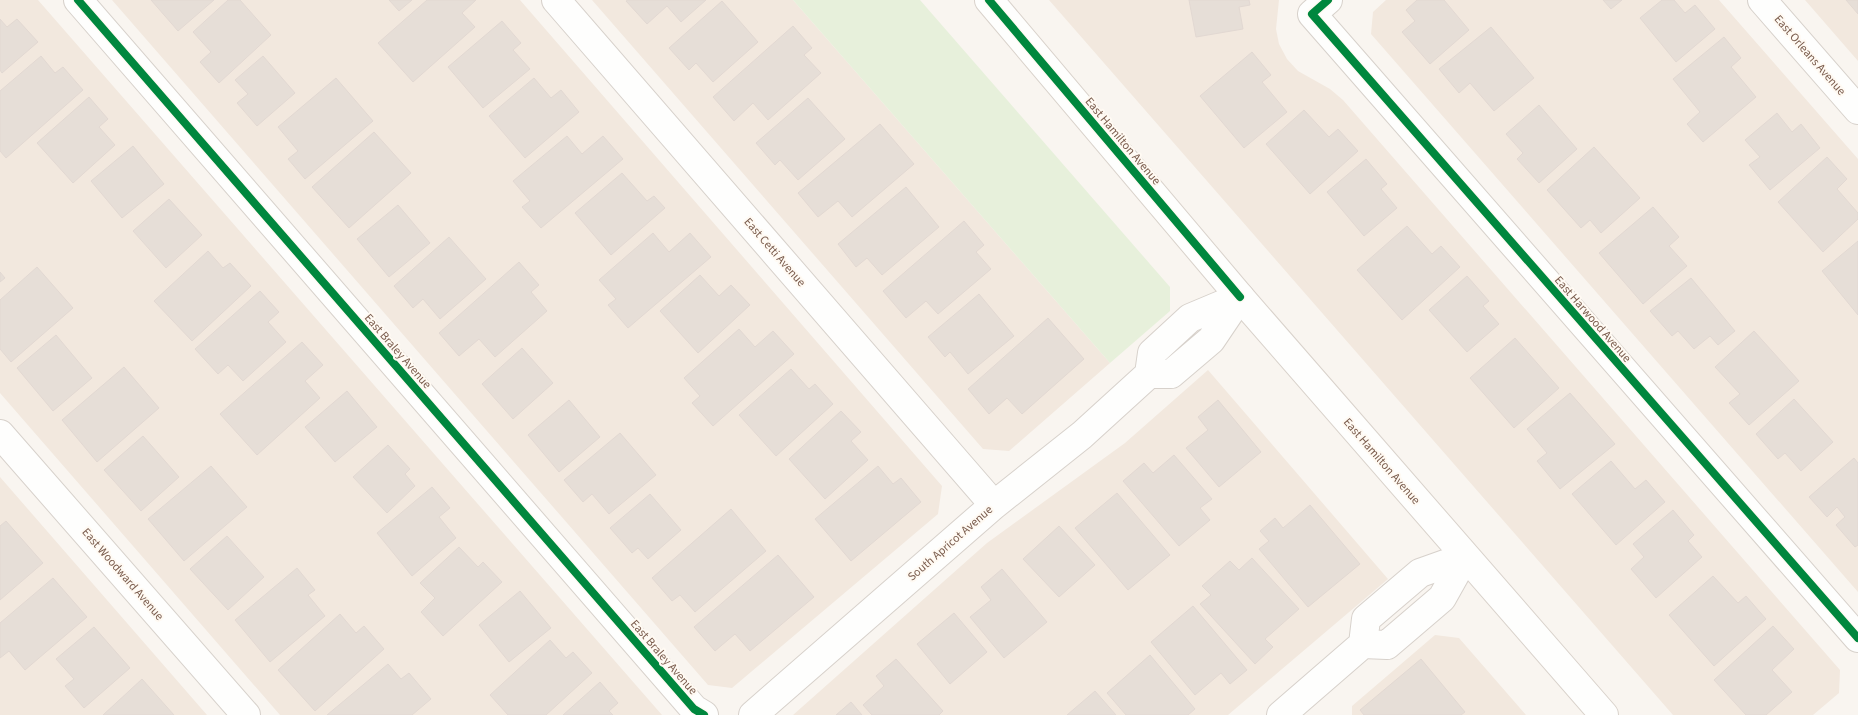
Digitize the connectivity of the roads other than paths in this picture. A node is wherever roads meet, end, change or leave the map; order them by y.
1 (78, 0) edge
2 (556, 0) edge
3 (989, 0) edge
4 (1762, 0) edge
5 (1320, 7) edge
6 (1858, 110) edge
7 (1240, 297) junction
8 (0, 434) edge
9 (994, 505) junction
10 (1465, 557) junction
11 (1858, 638) edge
12 (1287, 713) edge
13 (246, 715) edge
14 (704, 715) edge
15 (753, 715) edge
16 (1604, 715) edge

1 - 14 street, East Braley Avenue
2 - 9 street, East Cetti Avenue
3 - 7 street, East Hamilton Avenue
4 - 6 street, East Orleans Avenue
5 - 11 street, East Harwood Avenue
7 - 9 street, South Apricot Avenue
7 - 10 street, East Hamilton Avenue
8 - 13 street, East Woodward Avenue
9 - 15 street, South Apricot Avenue
10 - 12 street
10 - 16 street, East Hamilton Avenue

